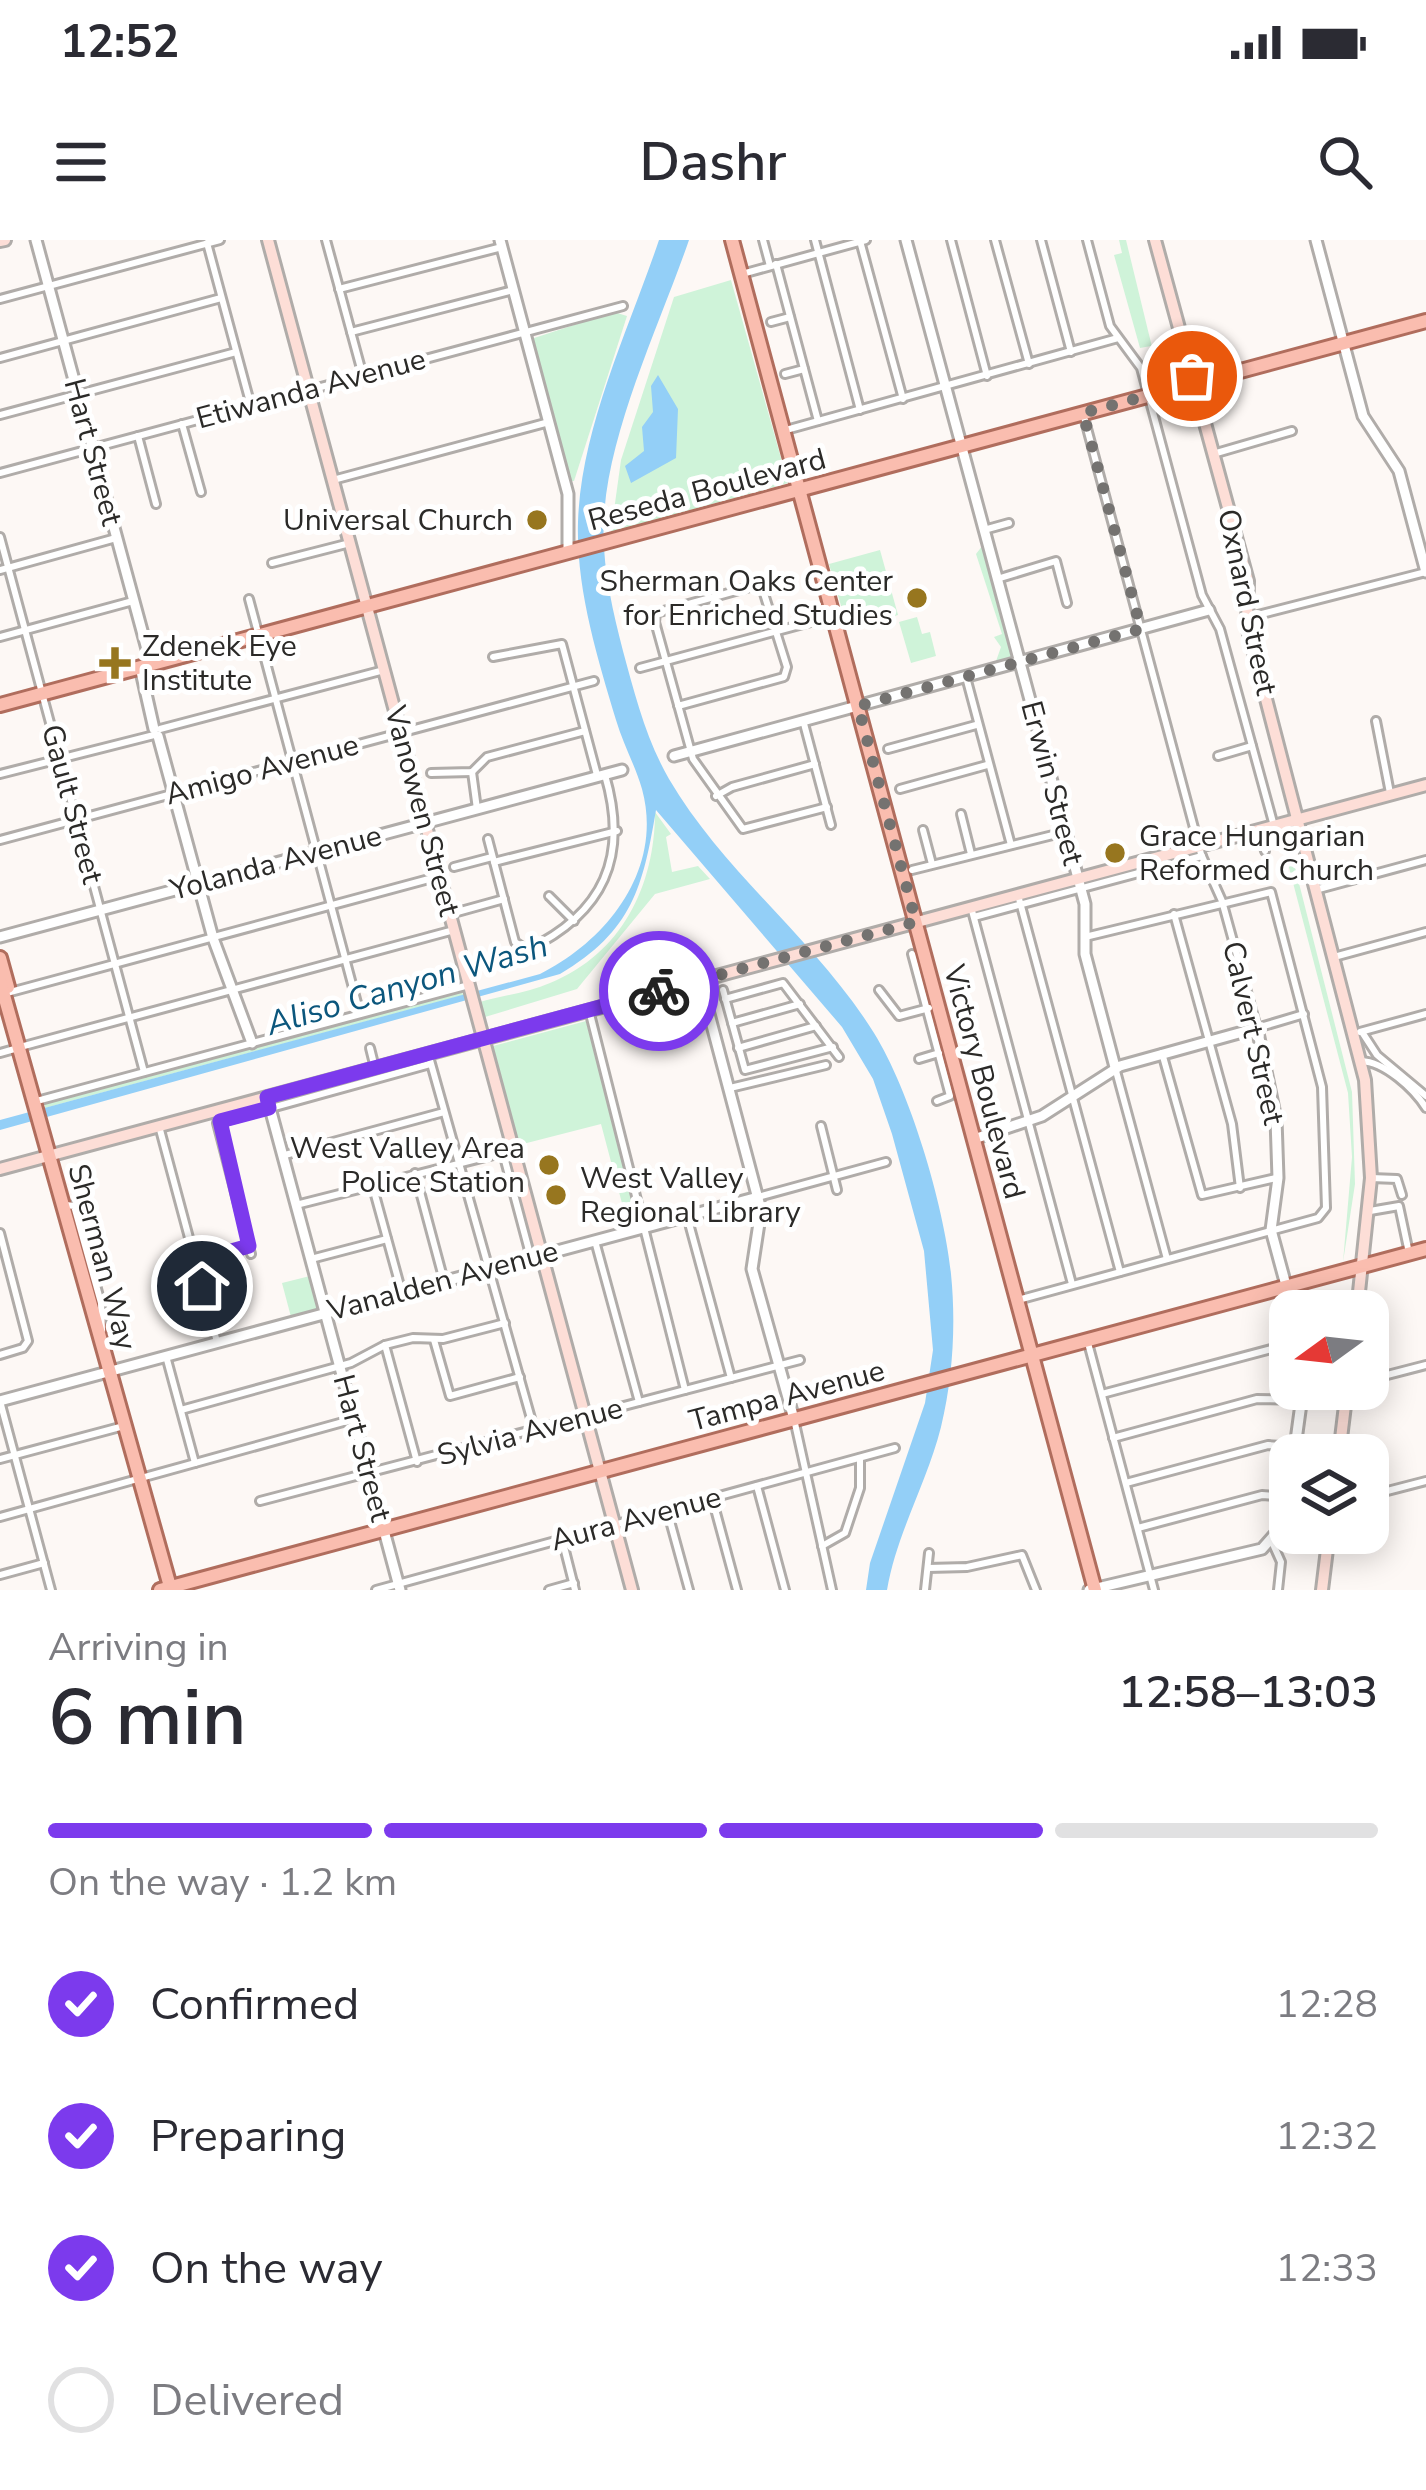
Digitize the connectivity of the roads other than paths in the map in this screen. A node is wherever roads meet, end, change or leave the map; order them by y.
1 (36, 240) edge
2 (220, 240) edge
3 (268, 240) edge
4 (326, 240) edge
5 (732, 240) edge
6 (763, 240) edge
7 (814, 240) edge
8 (906, 240) edge
9 (951, 240) edge
10 (995, 240) edge
11 (1041, 240) edge
12 (1087, 240) edge
13 (1155, 240) edge
14 (1316, 240) edge
15 (863, 241) edge
16 (207, 243) junction
17 (501, 244) edge
18 (818, 253) junction
19 (772, 265) junction
20 (741, 274) junction
21 (49, 286) junction
22 (340, 289) junction
23 (513, 290) junction
24 (221, 298) junction
25 (0, 299) edge
26 (622, 306) dead end
27 (790, 317) junction
28 (1426, 321) edge
29 (771, 322) dead end
30 (351, 332) junction
31 (525, 332) junction
32 (1118, 338) junction
33 (63, 340) junction
34 (1343, 343) junction
35 (236, 352) junction
36 (1071, 353) junction
37 (0, 358) edge
38 (1029, 364) junction
39 (804, 369) junction
40 (785, 374) dead end
41 (363, 376) junction
42 (987, 376) junction
43 (1194, 383) junction
44 (946, 387) junction
45 (309, 390) junction
46 (78, 394) junction
47 (1149, 395) junction
48 (903, 399) junction
49 (251, 406) junction
50 (860, 410) junction
51 (1083, 413) junction
52 (0, 416) edge
53 (818, 421) junction
54 (549, 422) junction
55 (182, 424) junction
56 (784, 431) junction
57 (1292, 431) dead end
58 (138, 436) junction
59 (962, 446) junction
60 (92, 448) junction
61 (1214, 454) junction
62 (0, 473) edge
63 (333, 480) junction
64 (799, 490) junction
65 (201, 492) dead end
66 (156, 504) dead end
67 (1009, 523) dead end
68 (984, 530) junction
69 (0, 537) edge
70 (116, 538) junction
71 (350, 543) junction
72 (570, 552) junction
73 (272, 563) dead end
74 (4, 569) edge
75 (1426, 572) edge
76 (998, 579) junction
77 (249, 599) dead end
78 (133, 601) junction
79 (1066, 602) dead end
80 (367, 606) junction
81 (1209, 610) junction
82 (833, 616) junction
83 (1246, 617) junction
84 (1141, 629) junction
85 (25, 630) junction
86 (777, 631) junction
87 (259, 635) junction
88 (0, 637) edge
89 (494, 657) dead end
90 (666, 661) junction
91 (1020, 663) junction
92 (145, 666) junction
93 (640, 668) dead end
94 (384, 670) junction
95 (966, 677) junction
96 (594, 680) dead end
97 (573, 686) junction
98 (42, 694) junction
99 (276, 700) junction
100 (0, 705) edge
101 (678, 706) junction
102 (858, 706) junction
103 (803, 720) junction
104 (1376, 721) dead end
105 (976, 724) junction
106 (158, 729) junction
107 (585, 731) junction
108 (401, 733) junction
109 (1252, 746) junction
110 (888, 749) dead end
111 (690, 751) junction
112 (674, 756) dead end
113 (1218, 756) dead end
114 (60, 758) junction
115 (292, 762) junction
116 (815, 764) junction
117 (987, 765) junction
118 (622, 770) dead end
119 (472, 772) junction
120 (431, 773) dead end
121 (0, 774) edge
122 (601, 775) junction
123 (1426, 785) edge
124 (900, 789) dead end
125 (174, 794) junction
126 (1390, 794) junction
127 (716, 796) junction
128 (827, 807) junction
129 (477, 808) junction
130 (961, 814) dead end
131 (1298, 819) junction
132 (76, 820) junction
133 (425, 822) junction
134 (831, 825) dead end
135 (1274, 826) junction
136 (922, 830) dead end
137 (1259, 830) junction
138 (616, 831) junction
139 (1065, 832) junction
140 (488, 839) dead end
141 (0, 840) edge
142 (1011, 845) junction
143 (317, 851) junction
144 (1200, 851) junction
145 (1265, 851) dead end
146 (971, 854) junction
147 (493, 859) junction
148 (1426, 860) edge
149 (932, 865) junction
150 (454, 866) dead end
151 (912, 870) dead end
152 (440, 877) junction
153 (198, 884) junction
154 (1080, 884) junction
155 (1315, 890) junction
156 (549, 896) dead end
157 (504, 899) junction
158 (1020, 900) junction
159 (1222, 901) junction
160 (332, 906) junction
161 (100, 910) junction
162 (972, 912) junction
163 (450, 914) junction
164 (1174, 914) junction
165 (574, 921) junction
166 (916, 922) junction
167 (454, 930) junction
168 (1426, 932) edge
169 (0, 937) edge
170 (1084, 937) junction
171 (213, 938) junction
172 (912, 954) dead end
173 (1334, 957) junction
174 (0, 958) edge
175 (346, 959) junction
176 (115, 964) junction
177 (700, 980) junction
178 (4, 989) edge
179 (233, 990) junction
180 (879, 991) dead end
181 (471, 994) junction
182 (800, 1004) junction
183 (933, 1007) junction
184 (590, 1010) junction
185 (360, 1014) junction
186 (1304, 1015) junction
187 (1426, 1015) edge
188 (130, 1018) junction
189 (732, 1023) junction
190 (817, 1026) junction
191 (1256, 1028) junction
192 (1358, 1033) junction
193 (483, 1038) junction
194 (1209, 1041) junction
195 (252, 1043) junction
196 (21, 1047) junction
197 (833, 1047) junction
198 (370, 1048) dead end
199 (738, 1048) junction
200 (0, 1053) edge
201 (939, 1053) junction
202 (1162, 1053) junction
203 (839, 1057) dead end
204 (429, 1059) junction
205 (919, 1059) dead end
206 (1361, 1061) junction
207 (826, 1065) dead end
208 (1115, 1067) junction
209 (375, 1068) junction
210 (144, 1072) junction
211 (729, 1088) junction
212 (1072, 1094) junction
213 (1426, 1096) edge
214 (937, 1101) dead end
215 (268, 1102) junction
216 (1426, 1108) edge
217 (38, 1110) junction
218 (443, 1112) junction
219 (1028, 1122) junction
220 (159, 1126) junction
221 (821, 1126) dead end
222 (974, 1138) junction
223 (508, 1152) junction
224 (50, 1156) junction
225 (283, 1156) junction
226 (886, 1162) dead end
227 (458, 1165) junction
228 (0, 1169) edge
229 (415, 1173) junction
230 (833, 1176) junction
231 (1278, 1178) junction
232 (1371, 1178) junction
233 (373, 1184) junction
234 (1240, 1187) junction
235 (837, 1190) dead end
236 (1402, 1196) dead end
237 (758, 1197) junction
238 (296, 1204) junction
239 (1370, 1211) junction
240 (687, 1216) junction
241 (642, 1228) junction
242 (1271, 1230) junction
243 (0, 1233) edge
244 (387, 1239) junction
245 (595, 1240) junction
246 (1426, 1249) edge
247 (1409, 1253) junction
248 (536, 1256) junction
249 (311, 1259) junction
250 (1167, 1259) junction
251 (196, 1261) junction
252 (1363, 1265) junction
253 (487, 1270) junction
254 (1120, 1272) junction
255 (444, 1281) junction
256 (1072, 1285) junction
257 (1285, 1286) junction
258 (1286, 1290) edge
259 (1360, 1290) edge
260 (402, 1293) junction
261 (1018, 1300) junction
262 (325, 1313) junction
263 (505, 1323) junction
264 (434, 1340) junction
265 (1087, 1340) junction
266 (217, 1342) junction
267 (385, 1345) junction
268 (1269, 1350) edge
269 (0, 1355) edge
270 (1032, 1355) junction
271 (166, 1356) junction
272 (800, 1360) dead end
273 (1426, 1365) edge
274 (778, 1366) junction
275 (340, 1367) junction
276 (109, 1372) junction
277 (1389, 1375) edge
278 (520, 1377) junction
279 (731, 1378) junction
280 (686, 1390) junction
281 (1101, 1394) junction
282 (1269, 1398) edge
283 (0, 1401) edge
284 (639, 1402) junction
285 (181, 1410) junction
286 (585, 1418) junction
287 (353, 1419) junction
288 (794, 1419) junction
289 (120, 1427) junction
290 (534, 1430) junction
291 (1114, 1438) junction
292 (1269, 1444) edge
293 (896, 1448) dead end
294 (14, 1455) junction
295 (860, 1458) junction
296 (0, 1459) edge
297 (417, 1462) junction
298 (195, 1464) junction
299 (600, 1471) junction
300 (368, 1472) junction
301 (803, 1474) junction
302 (138, 1480) junction
303 (1426, 1480) edge
304 (1126, 1483) junction
305 (757, 1486) junction
306 (1389, 1490) edge
307 (1269, 1495) edge
308 (712, 1498) junction
309 (260, 1501) dead end
310 (29, 1509) junction
311 (667, 1510) junction
312 (0, 1517) edge
313 (614, 1525) junction
314 (1138, 1528) junction
315 (384, 1530) junction
316 (562, 1540) junction
317 (1269, 1544) edge
318 (822, 1546) junction
319 (929, 1553) dead end
320 (1277, 1554) edge
321 (1326, 1554) edge
322 (44, 1563) junction
323 (928, 1568) junction
324 (1149, 1574) junction
325 (0, 1575) edge
326 (399, 1587) edge
327 (574, 1587) edge
328 (166, 1589) edge
329 (51, 1590) edge
330 (376, 1590) edge
331 (549, 1590) edge
332 (632, 1590) edge
333 (688, 1590) edge
334 (737, 1590) edge
335 (785, 1590) edge
336 (832, 1590) edge
337 (925, 1590) edge
338 (1036, 1590) edge
339 (1093, 1590) edge
340 (1154, 1590) edge
341 (1278, 1590) edge
342 (1322, 1590) edge

1 - 21 street, Hart Street
2 - 16 street
3 - 45 main road, Vanowen Street
4 - 22 street
5 - 20 main road, Victory Boulevard
6 - 19 street
7 - 18 street
8 - 44 street, Erwin Street
9 - 42 street
10 - 38 street
11 - 36 street
12 - 32 street
13 - 43 main road, Oxnard Street
14 - 34 street
15 - 18 street
15 - 48 street
16 - 21 street
16 - 24 street
17 - 22 street
17 - 23 street
18 - 19 street
18 - 50 street
19 - 20 street
19 - 27 street
20 - 56 main road, Victory Boulevard
21 - 25 street
21 - 33 street, Hart Street
22 - 30 street
23 - 30 street
23 - 31 street
24 - 33 street
24 - 35 street
26 - 31 street, Etiwanda Avenue
27 - 29 street
27 - 39 street
28 - 34 main road, Reseda Boulevard
30 - 41 street
31 - 41 street, Etiwanda Avenue
31 - 54 street
32 - 36 street
32 - 47 street
33 - 37 street
33 - 46 street, Hart Street
34 - 43 main road, Reseda Boulevard
34 - 75 street
35 - 46 street
35 - 49 street
36 - 38 street
38 - 42 street
39 - 40 street
39 - 53 street
41 - 45 street, Etiwanda Avenue
42 - 44 street
43 - 47 main road, Reseda Boulevard
43 - 61 main road, Oxnard Street
44 - 48 street
44 - 59 street, Erwin Street
45 - 49 street, Etiwanda Avenue
45 - 63 main road, Vanowen Street
46 - 52 street
46 - 60 street, Hart Street
47 - 51 main road, Reseda Boulevard
47 - 81 street
48 - 50 street
49 - 55 street, Etiwanda Avenue
50 - 53 street
51 - 59 main road, Reseda Boulevard
51 - 84 street, Calvert Street
53 - 56 street
54 - 63 street
54 - 72 street
55 - 58 street, Etiwanda Avenue
55 - 65 street
56 - 64 main road, Victory Boulevard
57 - 61 street
58 - 60 street, Etiwanda Avenue
58 - 66 street
59 - 64 main road, Reseda Boulevard
59 - 68 street, Erwin Street
60 - 62 street, Etiwanda Avenue
60 - 70 street, Hart Street
61 - 83 main road, Oxnard Street
63 - 71 main road, Vanowen Street
64 - 72 main road, Reseda Boulevard
64 - 82 main road, Victory Boulevard
67 - 68 street
68 - 76 street, Erwin Street
69 - 74 street, Gault Street
70 - 74 street
70 - 78 street, Hart Street
71 - 73 street
71 - 80 main road, Vanowen Street
72 - 80 main road, Reseda Boulevard
74 - 85 street, Gault Street
75 - 83 street
76 - 79 street
76 - 91 street, Erwin Street
77 - 87 street
78 - 85 street
78 - 92 street, Hart Street
80 - 87 main road, Reseda Boulevard
80 - 94 main road, Vanowen Street
81 - 84 street
81 - 109 street
82 - 86 street
82 - 102 main road, Victory Boulevard
83 - 131 main road, Oxnard Street
84 - 91 street
84 - 144 street, Calvert Street
85 - 88 street
85 - 98 street, Gault Street
86 - 90 street
86 - 90 street
86 - 101 street
87 - 92 main road, Reseda Boulevard
87 - 99 street
89 - 97 street
90 - 93 street
90 - 101 street
91 - 95 street
91 - 139 street, Erwin Street
92 - 98 main road, Reseda Boulevard
92 - 106 street, Hart Street
94 - 99 street
94 - 108 main road, Vanowen Street
95 - 102 street
95 - 105 street
96 - 97 street, Amigo Avenue
97 - 107 street
97 - 108 street, Amigo Avenue
98 - 100 main road, Reseda Boulevard
98 - 114 street, Gault Street
99 - 106 street
99 - 115 street
101 - 111 street
102 - 103 street
102 - 166 main road, Victory Boulevard
103 - 111 street
103 - 116 street
104 - 126 street
105 - 110 street
105 - 117 street
106 - 114 street
106 - 125 street, Hart Street
107 - 119 street
107 - 122 street
108 - 115 street, Amigo Avenue
108 - 133 main road, Vanowen Street
109 - 113 street
109 - 135 street
111 - 112 street
111 - 127 street
114 - 121 street
114 - 132 street, Gault Street
115 - 125 street, Amigo Avenue
115 - 143 street
116 - 127 street
116 - 128 street
117 - 124 street
117 - 142 street
118 - 122 street, Yolanda Avenue
119 - 120 street
119 - 129 street
122 - 129 street, Yolanda Avenue
122 - 138 street
123 - 126 main road
125 - 132 street, Amigo Avenue
125 - 153 street, Hart Street
126 - 131 main road
127 - 128 street
128 - 134 street
129 - 133 street, Yolanda Avenue
130 - 146 street
131 - 135 main road
131 - 155 main road, Oxnard Street
132 - 141 street, Amigo Avenue
132 - 161 street, Gault Street
133 - 143 street, Yolanda Avenue
133 - 152 main road, Vanowen Street
135 - 137 main road
136 - 149 street
137 - 144 main road
137 - 145 street
138 - 147 street
138 - 165 street
139 - 142 street
139 - 154 street, Erwin Street
140 - 147 street
142 - 146 street
143 - 153 street, Yolanda Avenue
143 - 160 street
144 - 154 main road
144 - 159 street, Calvert Street
146 - 149 street
147 - 150 street
147 - 157 street
148 - 155 street
149 - 151 street
152 - 160 street
152 - 163 main road, Vanowen Street
153 - 161 street, Yolanda Avenue
153 - 171 street, Hart Street
154 - 158 main road
154 - 170 street, Erwin Street
155 - 173 main road, Oxnard Street
156 - 165 street
157 - 163 street
157 - 165 street
158 - 162 main road
158 - 212 street
159 - 164 street
159 - 186 street
159 - 191 street, Calvert Street
160 - 171 street
160 - 175 street
161 - 169 street, Yolanda Avenue
161 - 176 street, Gault Street
162 - 166 main road
162 - 219 street
163 - 167 main road, Vanowen Street
164 - 170 street
164 - 194 street
166 - 177 main road
166 - 183 main road, Victory Boulevard
167 - 175 street
167 - 181 main road, Vanowen Street
168 - 173 street
170 - 208 street, Erwin Street
171 - 176 street
171 - 179 street, Hart Street
172 - 183 street, Victory Boulevard
173 - 192 main road, Oxnard Street
174 - 178 main road, Sherman Way
175 - 179 street
175 - 185 street
176 - 178 street
176 - 188 street, Gault Street
177 - 184 main road
177 - 211 street
178 - 196 main road, Sherman Way
179 - 188 street
179 - 195 street, Hart Street
180 - 183 street
181 - 185 street
181 - 193 main road, Vanowen Street
182 - 189 street
182 - 189 street
182 - 190 street
183 - 201 street, Victory Boulevard
183 - 222 main road, Victory Boulevard
184 - 193 main road
184 - 241 street
185 - 195 street
186 - 191 street
186 - 242 street
187 - 192 street
188 - 196 street
188 - 210 street, Gault Street
189 - 199 street
190 - 197 street
190 - 199 street
191 - 194 street
191 - 231 street, Calvert Street
192 - 206 main road
192 - 213 street, Oxnard Street
193 - 204 main road
193 - 223 main road, Vanowen Street
194 - 202 street
194 - 234 street
195 - 210 street
196 - 200 street
196 - 217 main road, Sherman Way
197 - 199 street
197 - 203 street
198 - 209 street
201 - 205 street
201 - 214 street, Victory Boulevard
202 - 208 street
202 - 234 street
204 - 209 main road
204 - 215 street
204 - 218 street
206 - 216 street
206 - 232 main road
207 - 211 street
208 - 212 street
208 - 250 street, Erwin Street
209 - 215 main road
210 - 217 street
211 - 237 street
212 - 219 street
212 - 254 street
215 - 220 main road
215 - 225 street, Hart Street
215 - 251 street
217 - 224 main road, Sherman Way
218 - 225 street
218 - 227 street
219 - 222 street
219 - 256 street
220 - 224 main road
220 - 251 street
221 - 230 street
222 - 261 main road, Victory Boulevard
223 - 227 street
223 - 248 main road, Vanowen Street
224 - 228 main road
224 - 276 main road, Sherman Way
225 - 238 street, Hart Street
226 - 230 street, Vanalden Avenue
227 - 229 street
227 - 253 street
229 - 233 street
229 - 255 street
230 - 235 street
230 - 237 street, Vanalden Avenue
231 - 234 street
231 - 242 street, Calvert Street
232 - 236 street
232 - 239 main road
233 - 238 street
233 - 244 street
237 - 240 street, Vanalden Avenue
237 - 274 street
238 - 249 street, Hart Street
239 - 247 street
239 - 252 main road
240 - 241 street, Vanalden Avenue
240 - 279 street
241 - 245 street, Vanalden Avenue
241 - 280 street
242 - 250 street
242 - 257 street, Calvert Street
243 - 269 street
244 - 249 street
244 - 260 street
245 - 248 street, Vanalden Avenue
245 - 284 street
246 - 247 main road, Tampa Avenue
247 - 252 main road, Tampa Avenue
248 - 253 street, Vanalden Avenue
248 - 286 main road, Vanowen Street
249 - 262 street, Hart Street
250 - 254 street
251 - 266 street
252 - 257 main road, Tampa Avenue
252 - 259 main road
253 - 255 street, Vanalden Avenue
253 - 263 street
254 - 256 street
255 - 260 street, Vanalden Avenue
256 - 261 street
257 - 258 street, Calvert Street
257 - 265 main road, Tampa Avenue
260 - 262 street, Vanalden Avenue
261 - 270 main road, Victory Boulevard
262 - 266 street, Vanalden Avenue
262 - 275 street, Hart Street
263 - 264 street
263 - 278 street
264 - 267 street
264 - 278 street
265 - 270 main road, Tampa Avenue
265 - 281 street
266 - 271 street, Vanalden Avenue
267 - 275 street
267 - 297 street
268 - 281 street
270 - 288 main road, Tampa Avenue
270 - 339 main road, Victory Boulevard
271 - 276 street, Vanalden Avenue
271 - 285 street
272 - 274 street, Sylvia Avenue
273 - 277 street
274 - 279 street, Sylvia Avenue
274 - 288 street
275 - 285 street
275 - 287 street, Hart Street
276 - 283 street, Vanalden Avenue
276 - 289 main road, Sherman Way
276 - 302 main road, Sherman Way
278 - 290 street
279 - 280 street, Sylvia Avenue
280 - 284 street, Sylvia Avenue
281 - 291 street
282 - 291 street
283 - 294 street
284 - 286 street, Sylvia Avenue
285 - 298 street
286 - 290 street, Sylvia Avenue
286 - 299 main road, Vanowen Street
287 - 298 street
287 - 300 street, Hart Street
288 - 299 main road, Tampa Avenue
288 - 301 street
289 - 294 street
289 - 302 main road, Sherman Way
290 - 297 street, Sylvia Avenue
291 - 304 street
292 - 304 street
293 - 295 street, Aura Avenue
294 - 296 street
294 - 310 street
295 - 301 street, Aura Avenue
295 - 318 street
297 - 300 street, Sylvia Avenue
298 - 302 street
299 - 313 main road, Vanowen Street
299 - 315 main road, Tampa Avenue
300 - 309 street, Sylvia Avenue
300 - 315 street, Hart Street
301 - 305 street, Aura Avenue
301 - 318 street
302 - 310 street
302 - 328 main road, Sherman Way
303 - 306 street
304 - 314 street
305 - 308 street, Aura Avenue
305 - 335 street
307 - 314 street
308 - 311 street, Aura Avenue
308 - 334 street
310 - 312 street
310 - 322 street
311 - 313 street, Aura Avenue
311 - 333 street
313 - 316 street, Aura Avenue
313 - 332 main road, Vanowen Street
314 - 324 street
315 - 326 street, Hart Street
315 - 328 main road, Tampa Avenue
316 - 326 street, Aura Avenue
316 - 327 street
317 - 324 street
318 - 336 street
319 - 323 street
320 - 341 street
321 - 342 main road
322 - 325 street
322 - 329 street
323 - 337 street
323 - 338 street
324 - 339 street
324 - 340 street
326 - 330 street, Aura Avenue
327 - 331 street

